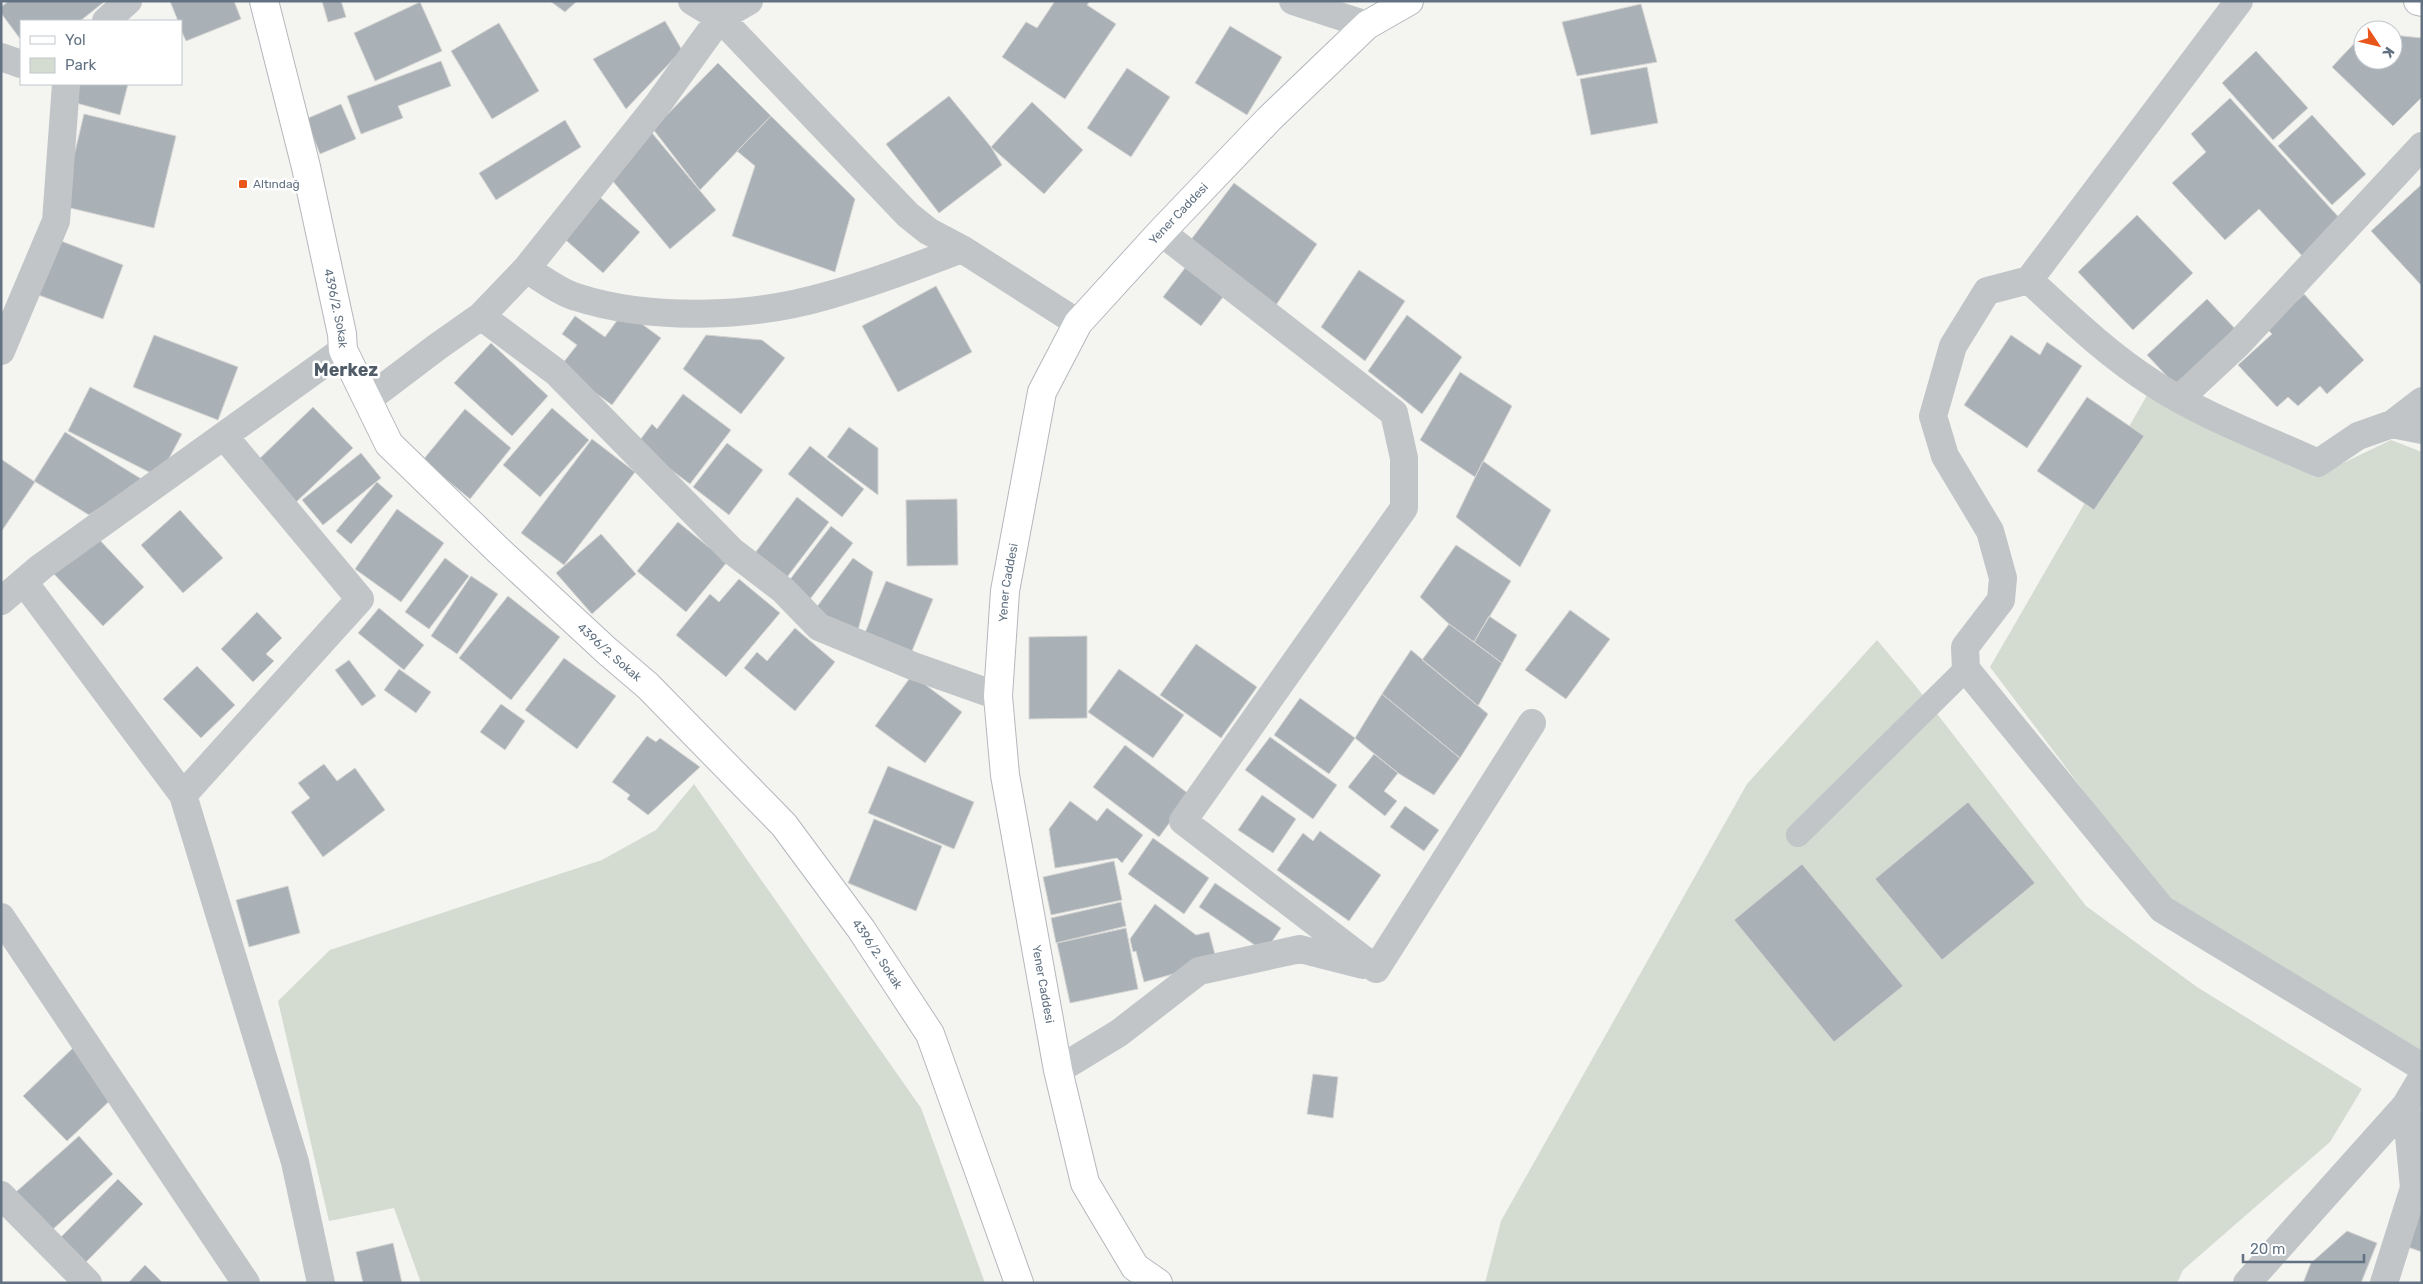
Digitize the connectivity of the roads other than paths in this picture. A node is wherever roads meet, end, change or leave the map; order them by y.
1 (128, 1) edge
2 (264, 1) edge
3 (692, 1) edge
4 (749, 1) edge
5 (1293, 1) edge
6 (1409, 1) edge
7 (2239, 1) edge
8 (720, 18) junction
9 (107, 20) edge
10 (1367, 25) junction
11 (1, 57) edge
12 (20, 64) edge
13 (66, 85) edge
14 (2422, 146) edge
15 (1161, 232) junction
16 (962, 249) junction
17 (526, 269) junction
18 (2029, 280) junction
19 (481, 316) junction
20 (1078, 323) junction
21 (343, 350) junction
22 (1, 351) edge
23 (2180, 398) junction
24 (367, 400) junction
25 (2422, 401) edge
26 (2392, 424) junction
27 (2422, 430) edge
28 (224, 436) junction
29 (24, 582) junction
30 (1, 601) edge
31 (1966, 669) junction
32 (998, 696) junction
33 (1532, 723) dead end
34 (183, 795) junction
35 (1798, 835) dead end
36 (1, 917) edge
37 (1376, 969) junction
38 (2422, 1067) edge
39 (1058, 1070) junction
40 (2422, 1078) edge
41 (2406, 1105) junction
42 (1, 1195) edge
43 (88, 1283) edge
44 (246, 1283) edge
45 (321, 1283) edge
46 (1020, 1283) edge
47 (1158, 1283) edge
48 (2247, 1283) edge
49 (2384, 1283) edge

1 - 9 street
2 - 21 street, 4396/2. Sokak
3 - 8 street
4 - 8 street
5 - 10 street
6 - 10 street, Yener Caddesi
7 - 18 street
8 - 16 street
8 - 17 street
10 - 15 street, Yener Caddesi
11 - 12 street
13 - 22 street
14 - 23 street
15 - 20 street, Yener Caddesi
15 - 37 street
16 - 17 street
16 - 20 street
17 - 19 street
18 - 23 street
18 - 31 street
19 - 24 street
19 - 32 street
20 - 32 street, Yener Caddesi
21 - 24 street, 4396/2. Sokak
21 - 28 street
23 - 26 street
24 - 46 street, 4396/2. Sokak
25 - 26 street
26 - 27 street
28 - 29 street
28 - 34 street
29 - 30 street
29 - 34 street
31 - 35 lane
31 - 38 street
32 - 39 street, Yener Caddesi
33 - 37 street
34 - 45 street
36 - 44 street
37 - 39 street
39 - 47 street, Yener Caddesi
40 - 41 street
41 - 48 street
41 - 49 street
42 - 43 street

